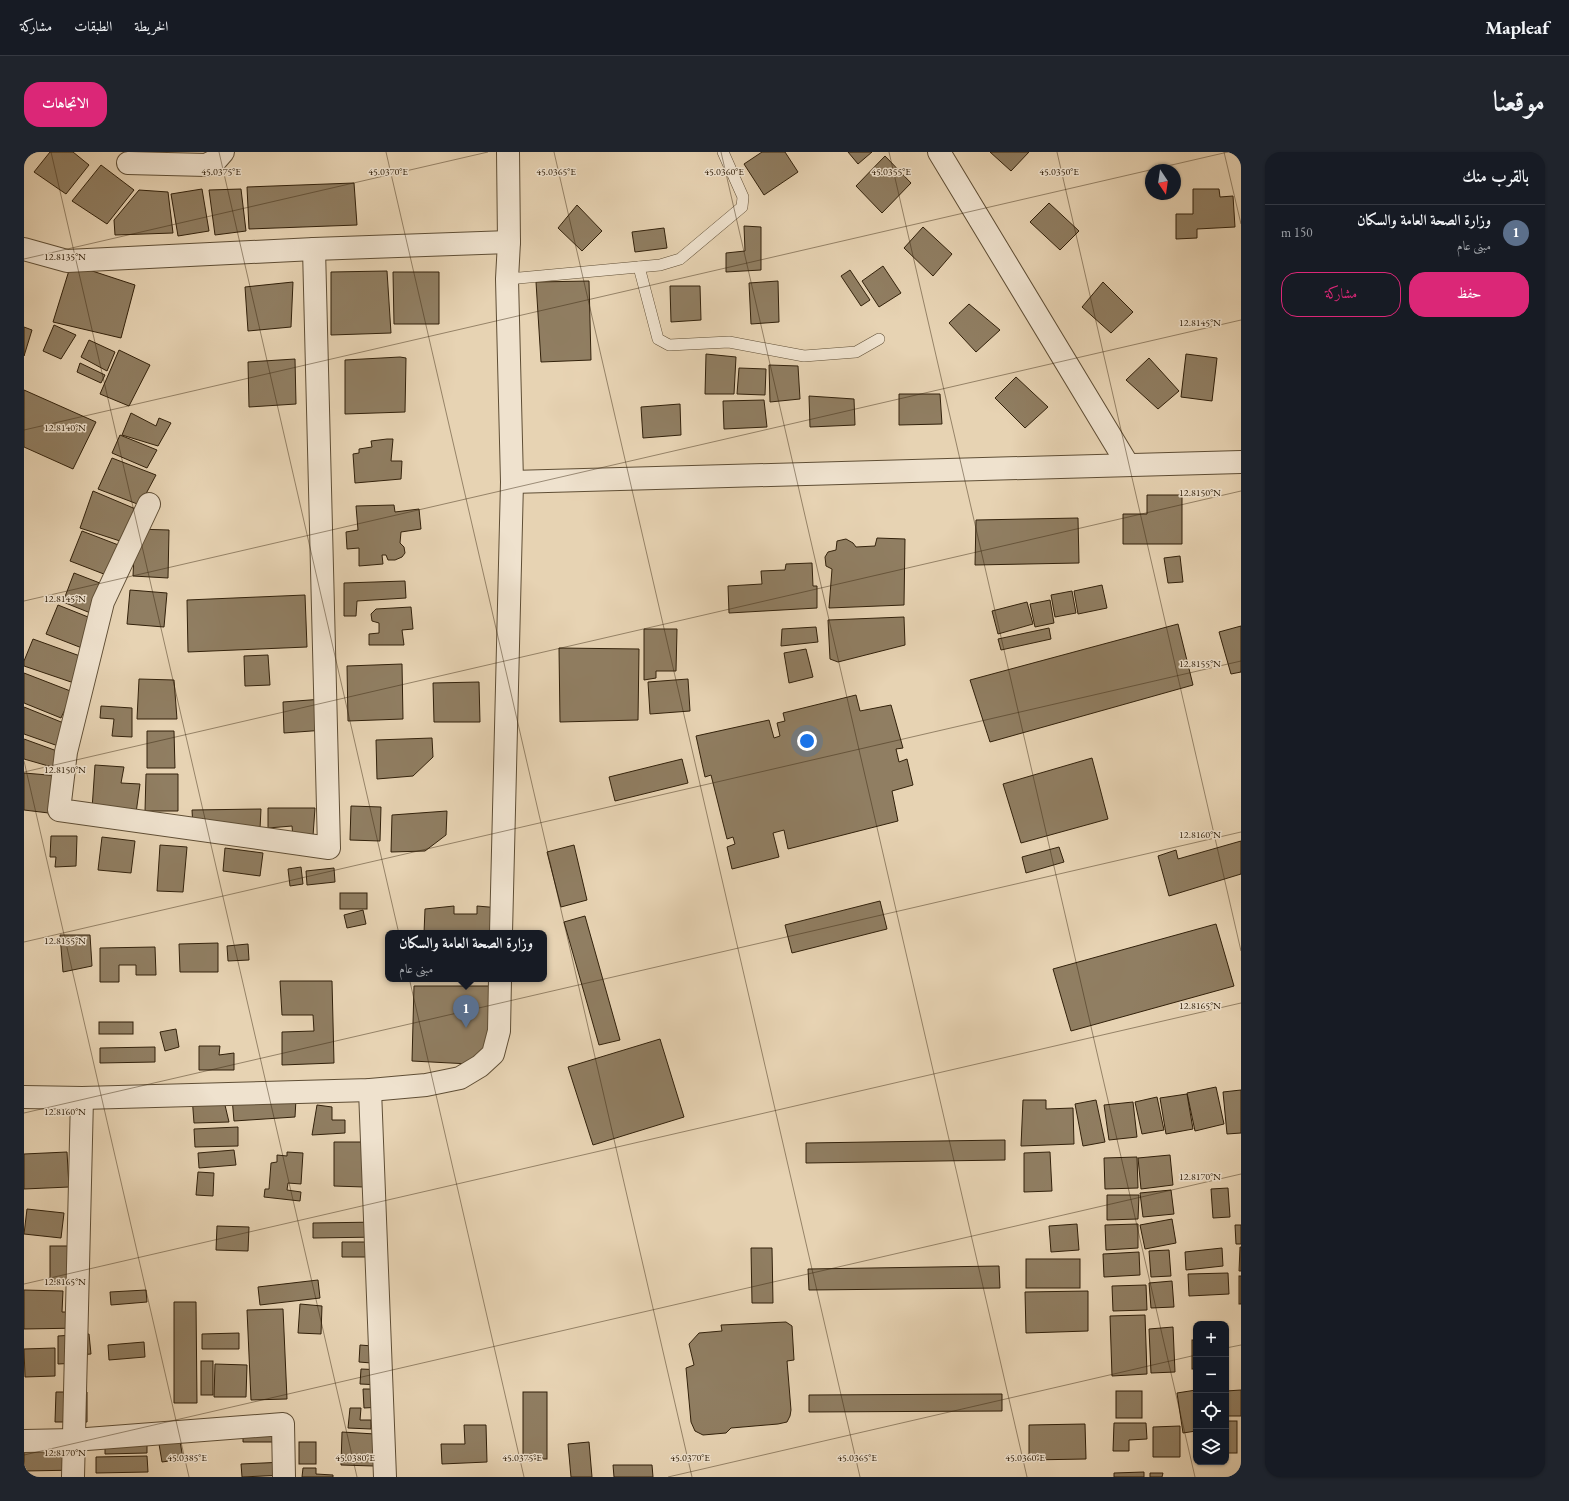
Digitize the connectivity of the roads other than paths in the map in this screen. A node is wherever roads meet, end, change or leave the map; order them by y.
1 (223, 152) edge
2 (508, 152) edge
3 (722, 152) edge
4 (939, 152) edge
5 (128, 164) dead end
6 (508, 242) junction
7 (24, 249) edge
8 (314, 249) junction
9 (639, 267) junction
10 (507, 279) junction
11 (879, 339) dead end
12 (1241, 462) edge
13 (1128, 465) junction
14 (512, 482) junction
15 (149, 504) dead end
16 (501, 930) edge
17 (500, 982) edge
18 (370, 1090) junction
19 (24, 1098) edge
20 (82, 1098) junction
21 (74, 1440) junction
22 (24, 1441) edge
23 (73, 1477) edge
24 (284, 1477) edge
25 (385, 1477) edge

1 - 5 street
2 - 6 street
3 - 9 lane
4 - 13 street
6 - 8 street
6 - 10 street
7 - 8 street
8 - 15 street
9 - 10 lane
9 - 11 lane
10 - 14 street
12 - 13 street
13 - 14 street
14 - 16 street
17 - 18 street
18 - 20 street
18 - 25 street
19 - 20 street
20 - 21 street
21 - 22 street
21 - 23 street
21 - 24 street

